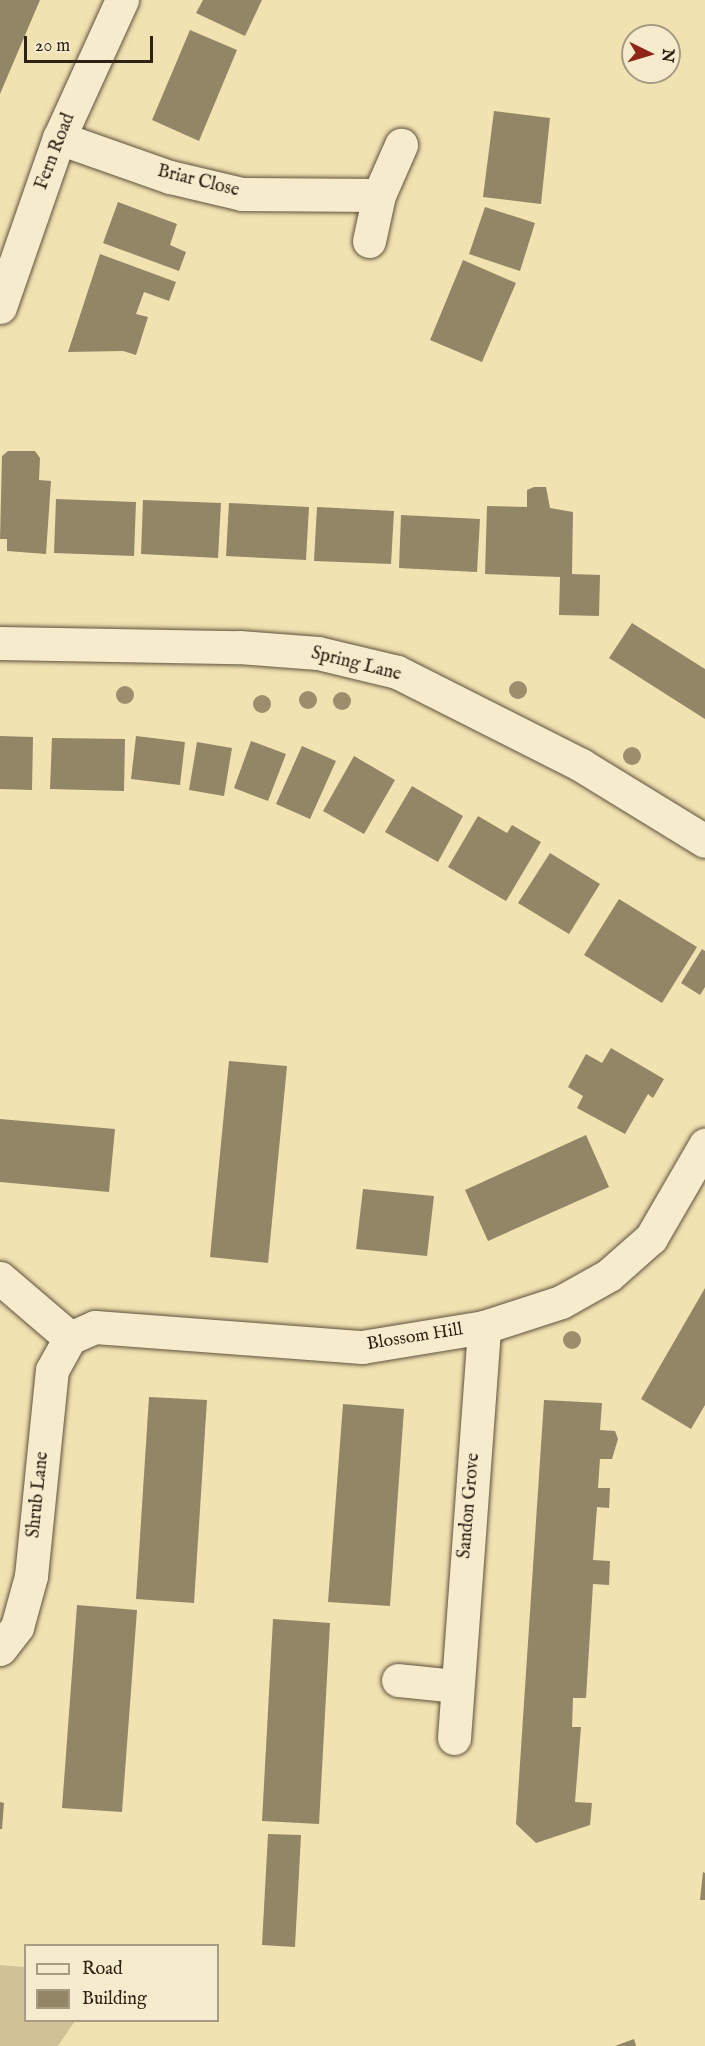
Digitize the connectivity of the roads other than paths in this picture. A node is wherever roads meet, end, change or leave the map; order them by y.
1 (122, 0) edge
2 (59, 138) junction
3 (401, 145) dead end
4 (379, 195) junction
5 (369, 241) dead end
6 (0, 307) edge
7 (0, 643) edge
8 (705, 841) edge
9 (705, 1145) edge
10 (0, 1278) edge
11 (484, 1327) junction
12 (70, 1338) junction
13 (0, 1649) edge
14 (399, 1680) dead end
15 (456, 1686) junction
16 (454, 1738) dead end

1 - 2 street, Fern Road
2 - 4 street, Briar Close
2 - 6 street, Fern Road
3 - 4 street
4 - 5 street
7 - 8 street, Spring Lane
9 - 11 street, Blossom Hill
10 - 12 street
11 - 12 street, Blossom Hill
11 - 15 street, Sandon Grove
12 - 13 street, Shrub Lane
14 - 15 street
15 - 16 street, Sandon Grove

